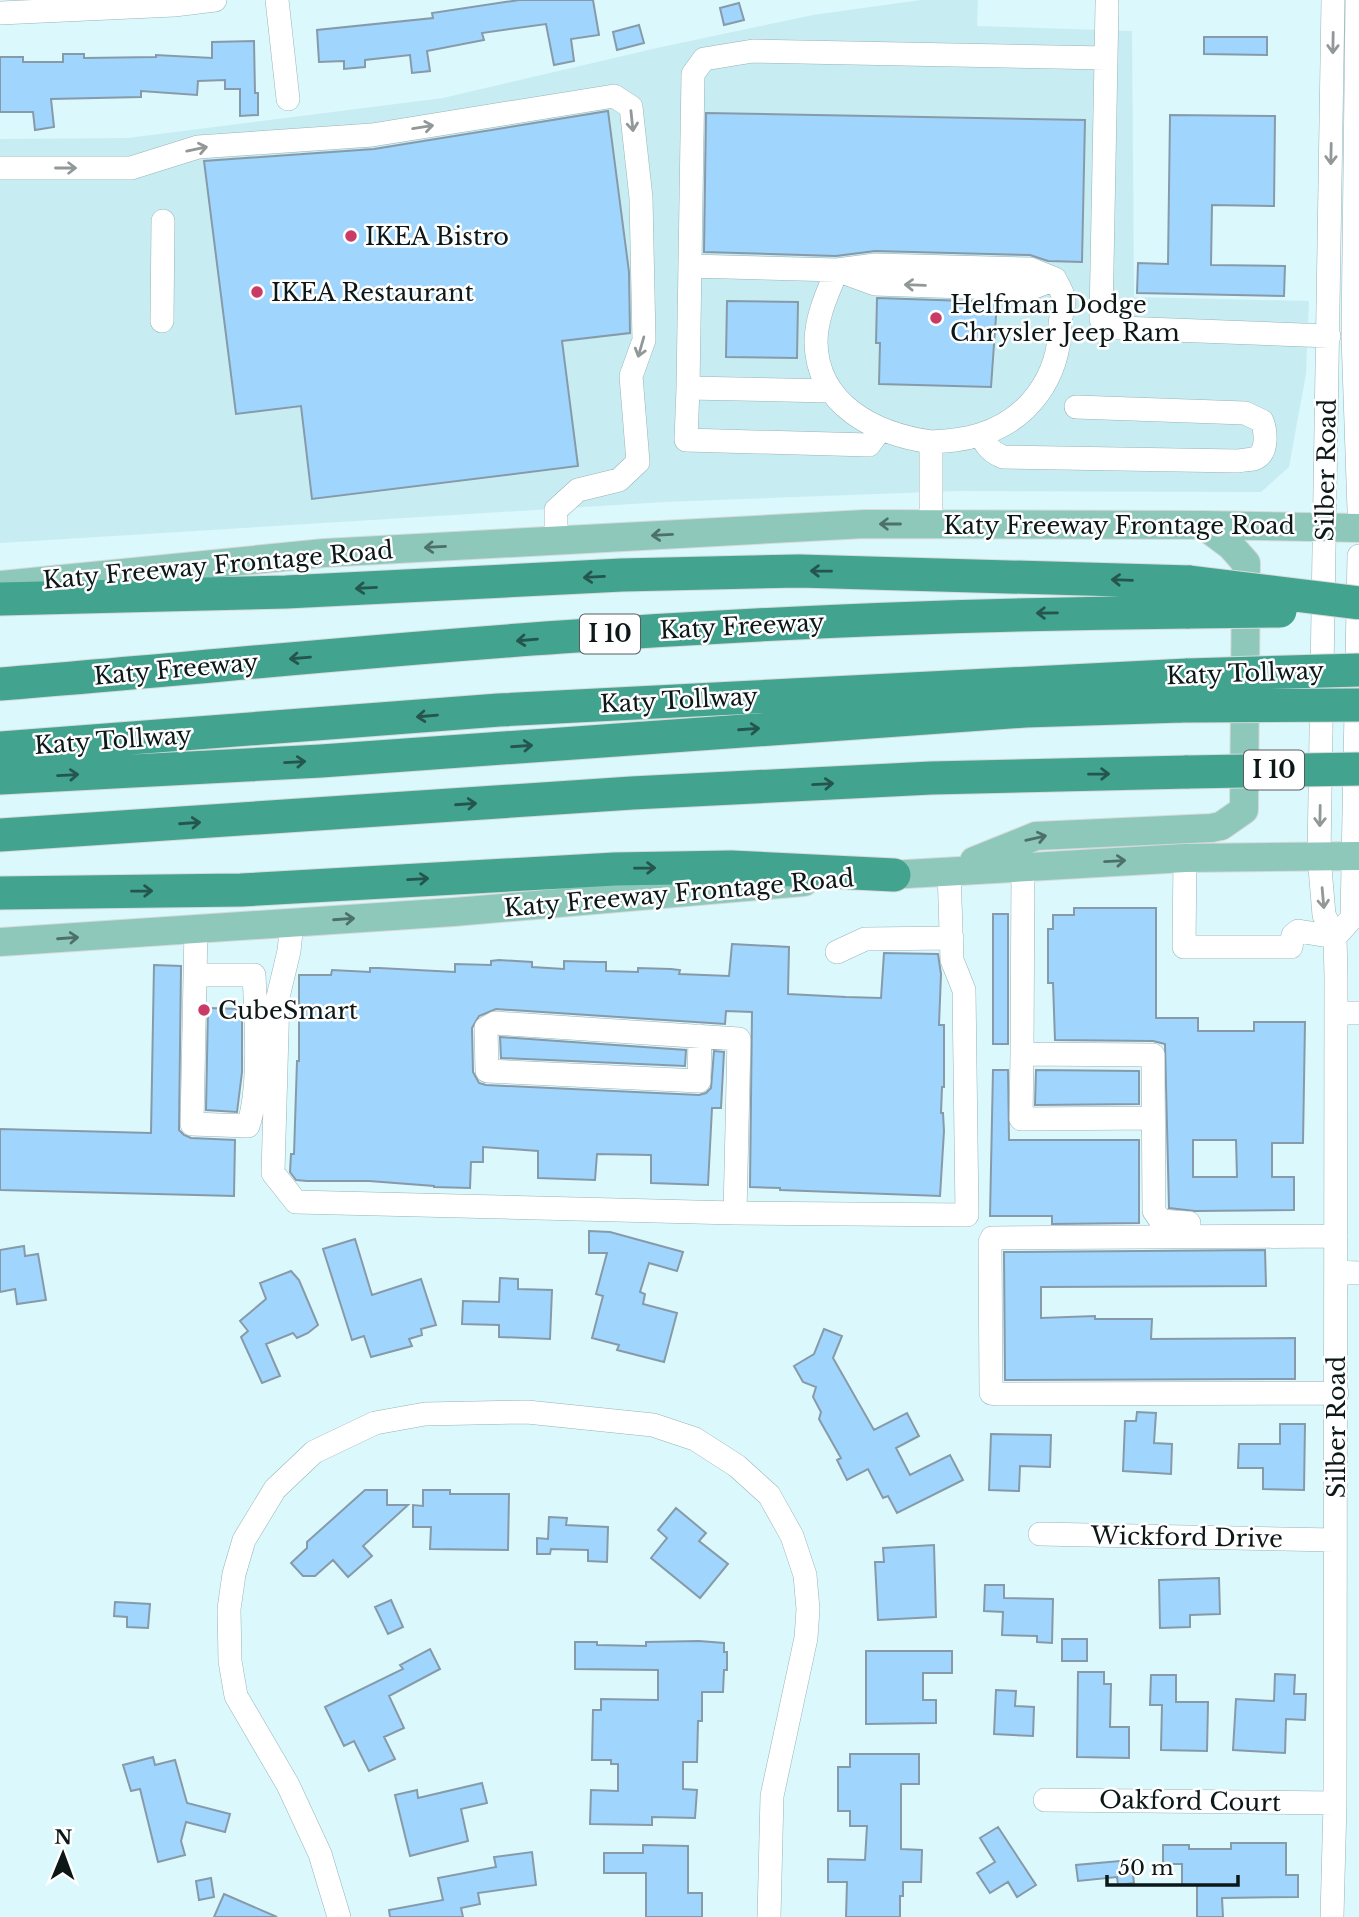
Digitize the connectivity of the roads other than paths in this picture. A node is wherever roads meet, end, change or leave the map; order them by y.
1 (215, 0) edge
2 (277, 0) edge
3 (1333, 0) edge
4 (1357, 0) edge
5 (1107, 4) dead end
6 (0, 13) edge
7 (1106, 58) junction
8 (1332, 86) junction
9 (1358, 86) edge
10 (288, 99) dead end
11 (0, 168) edge
12 (163, 221) dead end
13 (690, 266) junction
14 (837, 270) junction
15 (1356, 286) edge
16 (1059, 289) junction
17 (1101, 298) junction
18 (162, 321) dead end
19 (1329, 335) junction
20 (688, 388) junction
21 (830, 391) junction
22 (1076, 407) dead end
23 (880, 430) junction
24 (981, 435) junction
25 (931, 442) junction
26 (1359, 510) edge
27 (931, 524) junction
28 (1203, 524) junction
29 (1325, 527) junction
30 (1359, 528) edge
31 (556, 541) junction
32 (1359, 556) edge
33 (0, 585) edge
34 (1190, 597) junction
35 (0, 599) edge
36 (1359, 603) edge
37 (1359, 611) edge
38 (1359, 670) edge
39 (1359, 683) edge
40 (0, 684) edge
41 (1184, 689) junction
42 (1359, 705) edge
43 (0, 748) edge
44 (1359, 769) edge
45 (0, 778) edge
46 (0, 835) edge
47 (1319, 856) junction
48 (1356, 856) edge
49 (1185, 858) junction
50 (1023, 866) junction
51 (949, 872) junction
52 (894, 874) junction
53 (0, 893) edge
54 (292, 922) junction
55 (196, 929) junction
56 (1335, 937) junction
57 (952, 938) junction
58 (0, 942) edge
59 (837, 952) dead end
60 (195, 975) junction
61 (1336, 1013) junction
62 (1359, 1013) edge
63 (700, 1036) junction
64 (1021, 1054) junction
65 (1153, 1118) junction
66 (735, 1213) junction
67 (1336, 1229) junction
68 (1336, 1272) junction
69 (1359, 1273) edge
70 (1336, 1392) junction
71 (1040, 1534) dead end
72 (1335, 1540) junction
73 (1045, 1800) dead end
74 (1335, 1802) junction
75 (339, 1917) edge
76 (769, 1917) edge
77 (1332, 1917) edge

1 - 6 street
2 - 10 street
3 -> 8 street, Silber Road
4 - 9 street, Silber Road
5 - 7 street
7 - 13 street
7 - 17 street
8 - 9 street
8 -> 19 street, Silber Road
9 - 15 street, Silber Road
11 -> 31 street
12 - 18 street
13 - 14 street
13 - 20 street
16 -> 14 street
14 - 21 street
15 - 26 street, Silber Road
16 - 17 street
16 - 24 street
17 - 19 street
19 - 29 street, Silber Road
20 - 21 street
20 - 23 street
21 - 23 street
22 - 24 street
23 - 25 street
24 - 25 street
25 - 27 street
27 - 28 main road, Katy Freeway Frontage Road
27 -> 31 main road, Katy Freeway Frontage Road
28 - 29 main road, Katy Freeway Frontage Road
51 -> 28 main road
29 - 30 main road, Katy Freeway Frontage Road
29 -> 47 street, Silber Road
31 -> 33 main road, Katy Freeway Frontage Road
32 - 48 street, Silber Road
34 -> 35 highway
34 - 36 highway, bridge
34 - 37 highway, Katy Freeway / I 10, bridge
34 -> 40 highway, Katy Freeway / I 10
38 - 41 highway, Katy Tollway, bridge
39 - 41 highway
41 - 42 highway, bridge
41 -> 43 highway, Katy Tollway
45 -> 41 highway
46 -> 44 highway, I 10, bridge
47 - 48 main road, Katy Freeway Frontage Road
47 - 49 main road, Katy Freeway Frontage Road
47 -> 56 street, Silber Road
48 - 56 street, Silber Road
50 -> 49 main road, Katy Freeway Frontage Road
49 - 56 street
50 - 51 main road, Katy Freeway Frontage Road
50 - 64 street
51 - 52 main road, Katy Freeway Frontage Road
51 - 57 street
53 -> 52 highway
54 -> 52 main road, Katy Freeway Frontage Road
54 - 55 main road, Katy Freeway Frontage Road
54 - 66 street
58 -> 55 main road, Katy Freeway Frontage Road
55 - 60 street
56 - 61 street, Silber Road
57 - 59 street
57 - 66 street
60 - 60 street
61 - 62 street
61 - 67 street, Silber Road
63 - 63 street
63 - 66 street
64 - 65 street
64 - 65 street
65 - 67 street
67 - 68 street, Silber Road
67 - 70 street
68 - 69 street
68 - 70 street, Silber Road
70 - 72 street, Silber Road
71 - 72 street, Wickford Drive
72 - 74 street, Silber Road
73 - 74 street, Oakford Court
74 - 77 street, Silber Road
75 - 76 street

